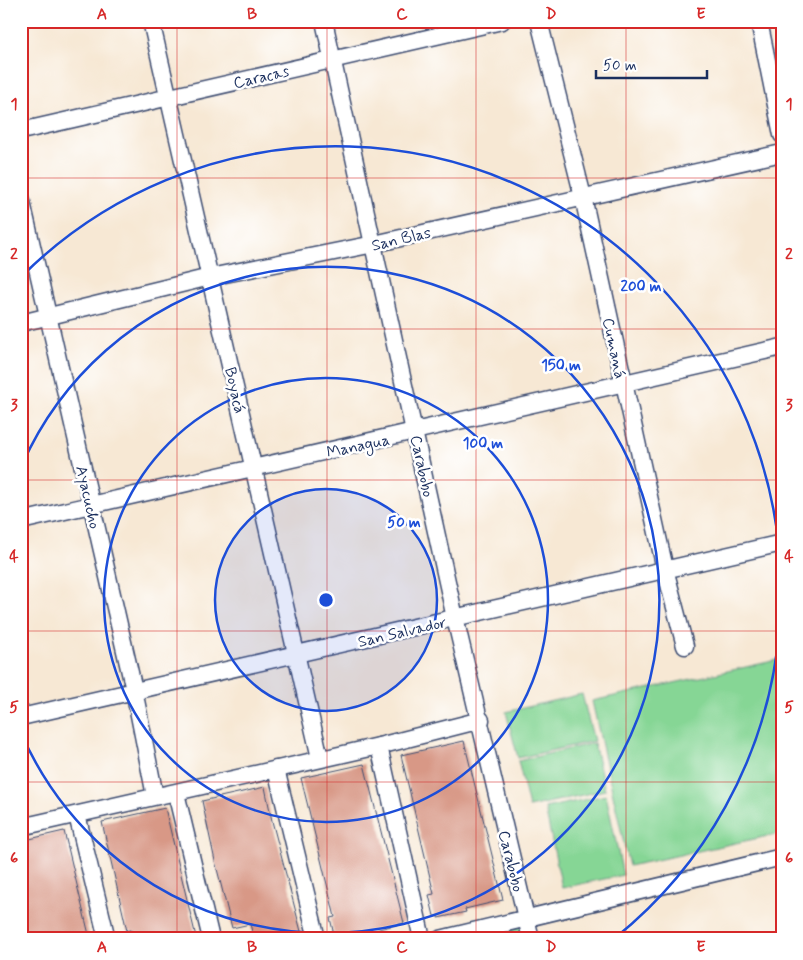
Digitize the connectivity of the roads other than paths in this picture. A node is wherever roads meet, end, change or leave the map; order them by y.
1 (151, 21) edge
2 (324, 21) edge
3 (502, 21) edge
4 (539, 21) edge
5 (759, 21) edge
6 (333, 59) junction
7 (167, 98) junction
8 (21, 131) edge
9 (782, 135) edge
10 (782, 153) edge
11 (582, 197) junction
12 (21, 198) edge
13 (374, 244) junction
14 (210, 277) junction
15 (47, 317) junction
16 (21, 323) edge
17 (782, 347) edge
18 (623, 385) junction
19 (416, 432) junction
20 (255, 468) junction
21 (91, 505) junction
22 (21, 521) edge
23 (782, 543) edge
24 (665, 569) junction
25 (455, 618) junction
26 (685, 646) dead end
27 (295, 656) junction
28 (134, 690) junction
29 (21, 717) edge
30 (481, 720) junction
31 (379, 746) junction
32 (320, 758) junction
33 (276, 769) junction
34 (176, 793) junction
35 (155, 796) junction
36 (77, 815) junction
37 (21, 828) edge
38 (782, 857) edge
39 (527, 919) junction
40 (107, 939) edge
41 (211, 939) edge
42 (317, 939) edge
43 (422, 939) edge
44 (440, 939) edge
45 (531, 939) edge

1 - 7 street, Boyacá
2 - 6 street, Carabobo
3 - 6 street, Caracas
4 - 11 street, Cumaná
5 - 9 street
6 - 7 street, Caracas
6 - 13 street, Carabobo
7 - 8 street, Caracas
7 - 14 street, Boyacá
10 - 11 street, San Blas
11 - 13 street, San Blas
11 - 18 street, Cumaná
12 - 15 street, Ayacucho
13 - 14 street, San Blas
13 - 19 street, Carabobo
14 - 15 street, San Blas
14 - 20 street, Boyacá
15 - 16 street, San Blas
15 - 21 street, Ayacucho
17 - 18 street, Managua
18 - 19 street, Managua
18 - 24 street, Cumaná
19 - 20 street, Managua
19 - 25 street, Carabobo
20 - 21 street, Managua
20 - 27 street, Boyacá
21 - 22 street, Managua
21 - 28 street, Ayacucho
23 - 24 street, San Salvador
24 - 25 street, San Salvador
24 - 26 street, Cumaná
25 - 27 street, San Salvador
25 - 30 street, Carabobo
27 - 28 street, San Salvador
27 - 32 street, Boyacá
28 - 29 street, San Salvador
28 - 35 street, Ayacucho
30 - 31 street
30 - 39 street, Carabobo
31 - 32 street
31 - 43 street
32 - 33 street
33 - 34 street
33 - 42 street
34 - 35 street
34 - 41 street
35 - 36 street
36 - 37 street
36 - 40 street
38 - 39 street
39 - 44 street
39 - 45 street, Carabobo

